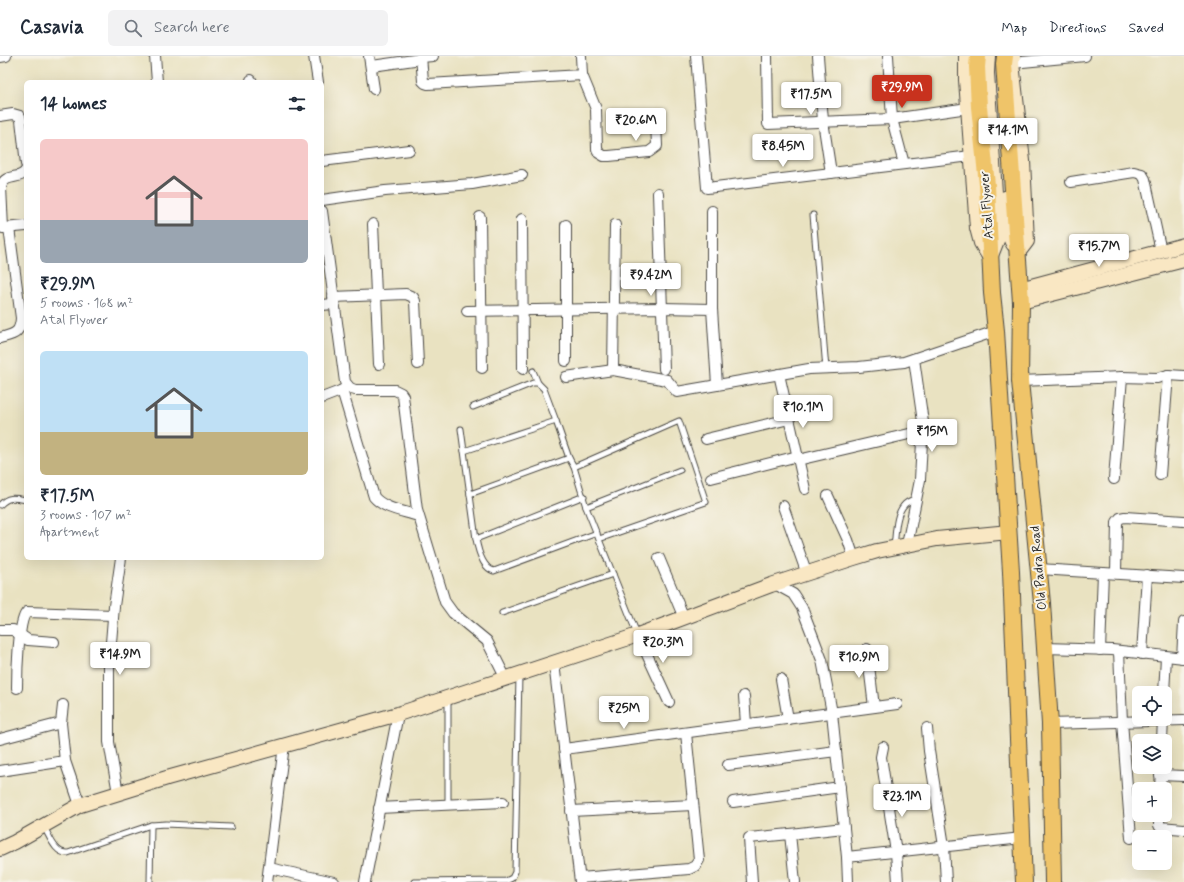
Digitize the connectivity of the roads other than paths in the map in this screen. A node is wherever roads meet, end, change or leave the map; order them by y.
1 (6, 56) edge
2 (155, 56) edge
3 (314, 56) edge
4 (433, 56) edge
5 (581, 56) edge
6 (696, 56) edge
7 (767, 56) edge
8 (818, 56) edge
9 (888, 56) edge
10 (966, 56) edge
11 (978, 56) edge
12 (988, 56) edge
13 (995, 56) edge
14 (1085, 56) edge
15 (0, 57) edge
16 (421, 57) edge
17 (1010, 58) edge
18 (370, 61) edge
19 (582, 75) junction
20 (156, 80) edge
21 (318, 80) edge
22 (374, 89) dead end
23 (968, 108) junction
24 (0, 116) edge
25 (892, 119) junction
26 (823, 121) junction
27 (656, 122) dead end
28 (24, 146) edge
29 (409, 150) dead end
30 (972, 156) junction
31 (324, 162) edge
32 (904, 164) junction
33 (24, 172) edge
34 (831, 173) junction
35 (522, 175) dead end
36 (1071, 182) dead end
37 (1, 183) edge
38 (658, 193) dead end
39 (324, 200) edge
40 (712, 211) dead end
41 (813, 214) dead end
42 (480, 218) dead end
43 (522, 219) dead end
44 (373, 224) dead end
45 (566, 225) dead end
46 (615, 225) dead end
47 (24, 226) edge
48 (324, 227) edge
49 (4, 228) edge
50 (1184, 245) edge
51 (1161, 250) junction
52 (1017, 254) junction
53 (990, 258) junction
54 (1184, 260) edge
55 (376, 295) junction
56 (1020, 296) junction
57 (333, 301) junction
58 (324, 304) edge
59 (662, 308) junction
60 (614, 309) junction
61 (712, 309) junction
62 (522, 310) junction
63 (566, 310) junction
64 (466, 311) dead end
65 (482, 311) junction
66 (996, 332) junction
67 (0, 338) edge
68 (914, 359) junction
69 (566, 361) dead end
70 (379, 364) dead end
71 (418, 364) dead end
72 (482, 368) dead end
73 (522, 369) dead end
74 (664, 369) dead end
75 (826, 369) junction
76 (613, 370) junction
77 (533, 371) dead end
78 (779, 374) junction
79 (1168, 375) junction
80 (1184, 376) edge
81 (566, 377) dead end
82 (1122, 378) junction
83 (1020, 381) junction
84 (538, 383) junction
85 (717, 385) junction
86 (346, 389) junction
87 (324, 397) edge
88 (473, 407) dead end
89 (789, 419) junction
90 (556, 421) junction
91 (461, 429) dead end
92 (922, 431) junction
93 (706, 439) dead end
94 (464, 451) junction
95 (569, 458) junction
96 (798, 458) junction
97 (574, 467) junction
98 (680, 470) dead end
99 (1160, 475) dead end
100 (711, 478) dead end
101 (1114, 479) dead end
102 (805, 489) dead end
103 (470, 494) junction
104 (584, 496) junction
105 (828, 496) dead end
106 (24, 500) edge
107 (0, 505) edge
108 (783, 506) dead end
109 (586, 507) junction
110 (418, 516) junction
111 (1184, 521) edge
112 (1009, 532) junction
113 (597, 533) junction
114 (476, 539) junction
115 (600, 539) junction
116 (900, 546) junction
117 (659, 558) dead end
118 (854, 558) junction
119 (121, 560) edge
120 (1039, 569) junction
121 (1103, 573) junction
122 (1116, 573) junction
123 (613, 574) junction
124 (807, 574) junction
125 (1147, 575) junction
126 (1184, 578) edge
127 (775, 584) junction
128 (502, 613) dead end
129 (113, 615) junction
130 (684, 618) junction
131 (1184, 622) edge
132 (0, 630) edge
133 (20, 635) junction
134 (638, 635) junction
135 (54, 642) dead end
136 (1045, 648) junction
137 (867, 649) dead end
138 (1100, 650) junction
139 (1119, 651) junction
140 (1142, 654) junction
141 (1166, 657) junction
142 (1183, 658) edge
143 (554, 663) junction
144 (519, 674) junction
145 (506, 679) junction
146 (781, 679) dead end
147 (1164, 686) edge
148 (17, 688) dead end
149 (744, 696) dead end
150 (448, 698) junction
151 (669, 702) dead end
152 (897, 704) dead end
153 (63, 705) dead end
154 (874, 707) junction
155 (832, 713) junction
156 (398, 714) junction
157 (788, 719) junction
158 (1172, 720) edge
159 (1184, 720) edge
160 (1122, 721) junction
161 (1132, 721) edge
162 (61, 723) junction
163 (746, 724) junction
164 (1050, 724) junction
165 (927, 728) dead end
166 (686, 733) junction
167 (0, 739) edge
168 (284, 745) junction
169 (883, 747) dead end
170 (564, 749) junction
171 (836, 751) junction
172 (65, 761) junction
173 (728, 765) dead end
174 (0, 771) edge
175 (1172, 773) edge
176 (1184, 776) edge
177 (840, 787) junction
178 (118, 793) junction
179 (503, 802) dead end
180 (733, 802) dead end
181 (693, 804) junction
182 (80, 805) junction
183 (448, 805) junction
184 (379, 808) junction
185 (572, 812) junction
186 (1158, 822) edge
187 (151, 825) junction
188 (44, 826) junction
189 (231, 827) dead end
190 (844, 828) junction
191 (1184, 829) edge
192 (790, 834) junction
193 (1022, 838) junction
194 (1131, 838) dead end
195 (944, 846) junction
196 (0, 849) edge
197 (896, 852) junction
198 (847, 857) junction
199 (269, 868) junction
200 (580, 880) edge
201 (150, 882) edge
202 (267, 882) edge
203 (334, 882) edge
204 (365, 882) edge
205 (414, 882) edge
206 (752, 882) edge
207 (795, 882) edge
208 (848, 882) edge
209 (898, 882) edge
210 (946, 882) edge
211 (1024, 882) edge
212 (1053, 882) edge

1 - 15 street
2 - 20 street
3 - 21 street
4 - 16 street
5 - 19 street
6 - 34 street
7 - 26 street
8 - 26 street
9 - 25 street
10 - 23 street
11 - 53 main road, Atal Flyover
12 - 53 street
13 - 52 street
14 - 17 street
16 - 18 street
16 - 19 street
17 - 52 main road, Atal Flyover
17 - 52 street
18 - 22 street
19 - 27 street
23 - 25 street
23 - 30 street
24 - 28 street
25 - 26 street
25 - 32 street
26 - 34 street
29 - 31 street
30 - 32 street
30 - 53 street
32 - 34 street
33 - 37 street
35 - 39 street
36 - 51 street
37 - 49 street
38 - 59 street
40 - 61 street
41 - 75 lane
42 - 65 street
43 - 62 street
44 - 55 street
45 - 63 street
46 - 60 street
47 - 49 street
48 - 57 street
49 - 67 street
50 - 51 street
51 - 56 street
52 - 56 main road, Old Padra Road
53 - 66 main road, Old Padra Road
54 - 56 street
55 - 57 street
55 - 70 street
55 - 71 street
56 - 83 main road, Old Padra Road
57 - 58 street
57 - 86 street
59 - 60 street
59 - 61 street
59 - 74 street
60 - 63 street
60 - 76 street
61 - 85 street
62 - 63 street
62 - 65 street
62 - 73 street
63 - 69 street
64 - 65 street
65 - 72 street
66 - 68 street
66 - 112 main road, Old Padra Road
68 - 75 street
68 - 92 street
75 - 78 street
76 - 81 street
76 - 85 street
77 - 84 lane
78 - 85 street
78 - 89 street
79 - 80 street
79 - 82 street
79 - 99 street
82 - 83 street
82 - 101 street
83 - 120 main road, Old Padra Road
84 - 88 lane
84 - 90 lane
86 - 87 street
86 - 110 street
86 - 110 street
89 - 93 street
89 - 96 street
90 - 94 lane
90 - 95 lane
91 - 94 lane
92 - 96 street
92 - 116 street
94 - 103 lane
95 - 97 lane
95 - 103 lane
96 - 100 street
96 - 102 street
97 - 104 lane
97 - 115 lane
98 - 109 lane
103 - 114 lane
104 - 109 lane
104 - 114 lane
105 - 118 street
106 - 107 lane
108 - 124 street
109 - 113 lane
110 - 145 street
111 - 122 street
112 - 116 street
112 - 193 main road, Old Padra Road
113 - 114 lane
113 - 115 lane
115 - 123 lane
116 - 118 street
117 - 130 street
118 - 124 street
119 - 129 street
120 - 121 street
120 - 136 main road, Old Padra Road
121 - 122 street
121 - 138 street
122 - 125 street
123 - 128 lane
123 - 134 lane
124 - 127 street
125 - 126 street
125 - 140 street
127 - 130 street
127 - 155 street
129 - 133 street
129 - 178 street
130 - 134 street
131 - 142 street
132 - 133 street
133 - 135 street
133 - 148 street
134 - 143 street
134 - 151 street
136 - 138 street
136 - 164 main road, Old Padra Road
137 - 154 street
138 - 139 street
139 - 140 street
139 - 160 street
140 - 141 street
141 - 142 street
141 - 147 street
143 - 144 street
143 - 170 street
144 - 145 street
144 - 205 lane
145 - 150 street
146 - 157 street
149 - 163 street
150 - 156 street
150 - 183 lane
152 - 154 street
153 - 162 street
154 - 155 street
155 - 157 street
155 - 171 street
156 - 168 street
156 - 184 street
157 - 163 street
158 - 159 street
160 - 161 street
160 - 164 street
160 - 194 street
162 - 167 street
162 - 172 street
163 - 166 street
164 - 212 main road, Old Padra Road
165 - 195 street
166 - 170 street
166 - 181 street
168 - 178 street
168 - 199 street
169 - 197 street
170 - 185 street
171 - 173 street
171 - 177 street
172 - 174 street
172 - 182 street
175 - 176 street
177 - 180 street
177 - 190 street
178 - 182 street
179 - 183 street
181 - 185 street
181 - 200 street
182 - 188 street
183 - 184 street
184 - 204 street
185 - 200 street
186 - 191 street
187 - 188 lane
187 - 189 lane
187 - 201 lane
188 - 196 street
190 - 192 street
190 - 198 street
192 - 206 street
192 - 207 street
193 - 195 street
193 - 211 main road, Old Padra Road
195 - 197 street
195 - 210 street
197 - 198 street
197 - 209 street
198 - 208 street
199 - 202 street
199 - 203 street

